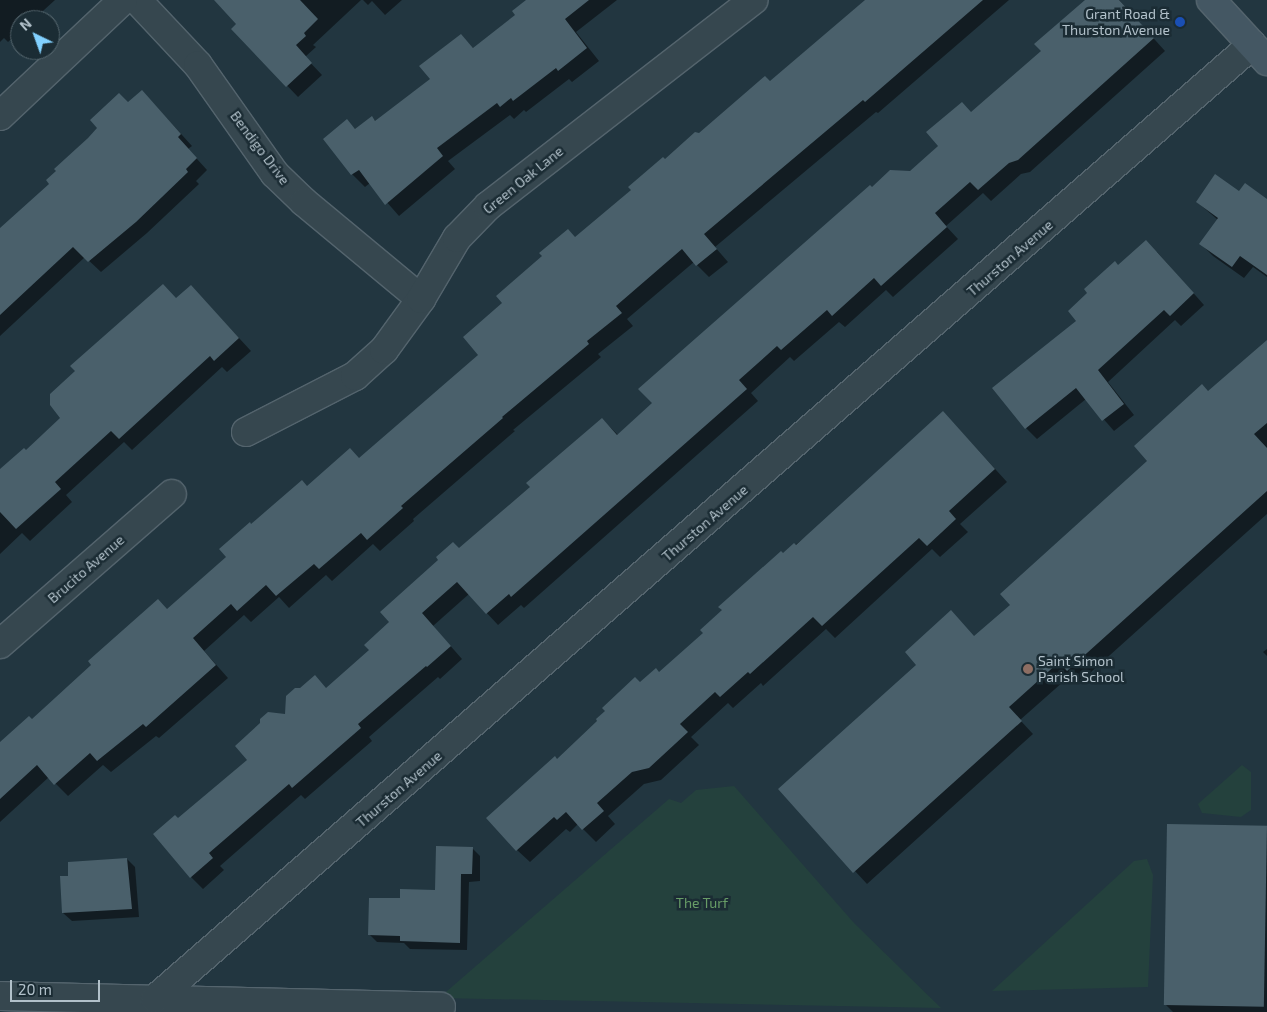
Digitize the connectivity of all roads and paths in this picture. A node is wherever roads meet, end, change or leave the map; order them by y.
1 (123, 0) edge
2 (137, 0) edge
3 (754, 0) edge
4 (1211, 0) edge
5 (1260, 53) edge
6 (0, 116) edge
7 (421, 299) junction
8 (246, 432) dead end
9 (172, 494) dead end
10 (0, 644) edge
11 (0, 996) edge
12 (155, 999) junction
13 (441, 1007) dead end

1 - 6 street
2 - 7 street, Bendigo Drive
3 - 7 street, Green Oak Lane
4 - 5 main road
5 - 12 street, Thurston Avenue
7 - 8 street, Green Oak Lane
9 - 10 street, Brucito Avenue
11 - 12 street
12 - 13 street

